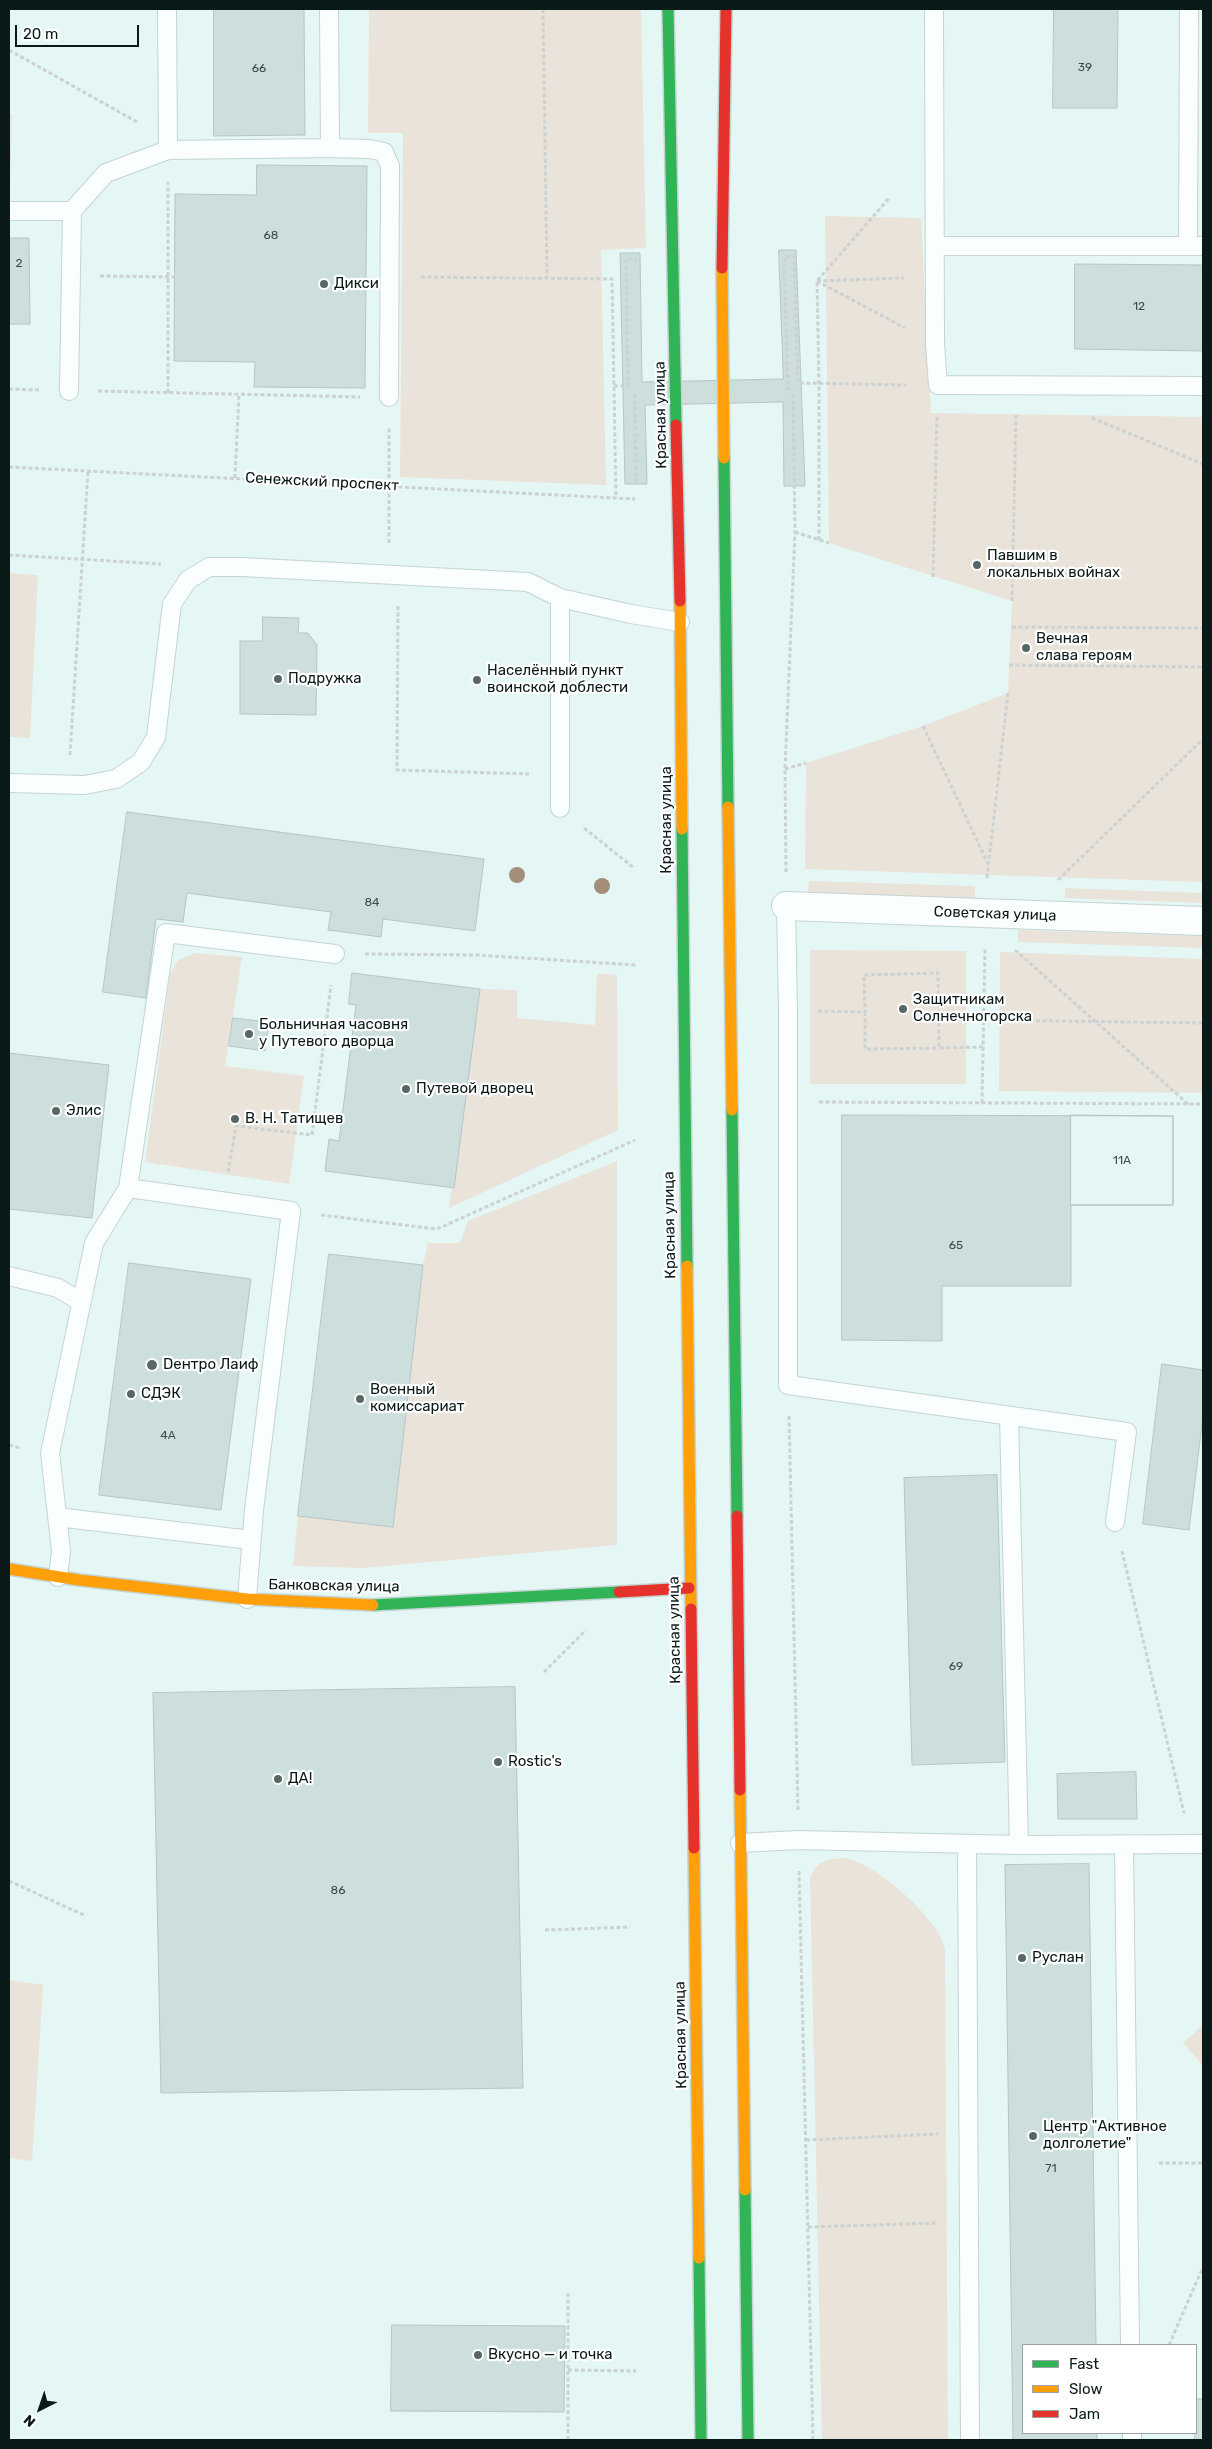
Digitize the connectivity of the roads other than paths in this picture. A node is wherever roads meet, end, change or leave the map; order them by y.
1 (168, 9) edge
2 (329, 9) edge
3 (668, 9) edge
4 (726, 9) edge
5 (934, 9) edge
6 (1188, 9) edge
7 (330, 148) junction
8 (168, 150) junction
9 (9, 210) edge
10 (72, 211) junction
11 (936, 246) junction
12 (1196, 246) edge
13 (1203, 386) edge
14 (69, 391) road end
15 (389, 398) road end
16 (560, 598) junction
17 (680, 622) junction
18 (9, 784) edge
19 (560, 808) road end
20 (786, 906) joint
21 (1203, 921) edge
22 (335, 954) road end
23 (128, 1188) junction
24 (9, 1276) edge
25 (81, 1302) junction
26 (1009, 1416) junction
27 (57, 1517) junction
28 (1115, 1522) road end
29 (251, 1540) junction
30 (9, 1569) edge
31 (58, 1577) junction
32 (689, 1588) junction
33 (247, 1599) junction
34 (740, 1843) junction
35 (967, 1844) junction
36 (1197, 1844) edge
37 (1019, 1845) junction
38 (1124, 1845) junction
39 (1130, 2344) edge
40 (701, 2440) edge
41 (748, 2440) edge
42 (970, 2440) edge

1 - 8 lane
2 - 7 lane
3 - 17 main road, Красная улица
4 - 34 main road
5 - 11 lane
6 - 12 lane
7 - 8 lane
7 - 15 lane
8 - 10 lane
9 - 10 lane
10 - 14 lane
11 - 12 lane
11 - 13 lane
16 - 17 lane
16 - 18 lane
16 - 19 lane
17 - 32 main road, Красная улица
20 - 21 street, Советская улица
20 - 26 lane
22 - 23 lane
23 - 25 lane
23 - 29 lane
24 - 25 lane
25 - 27 lane
26 - 28 lane
26 - 37 lane
27 - 29 lane
27 - 31 lane
29 - 33 lane
30 - 31 main road, Банковская улица
31 - 33 main road, Банковская улица
32 - 33 main road, Банковская улица
32 - 40 main road, Красная улица
34 - 35 lane
34 - 41 main road
35 - 37 lane
35 - 42 lane
36 - 38 lane
37 - 38 lane
38 - 39 lane

